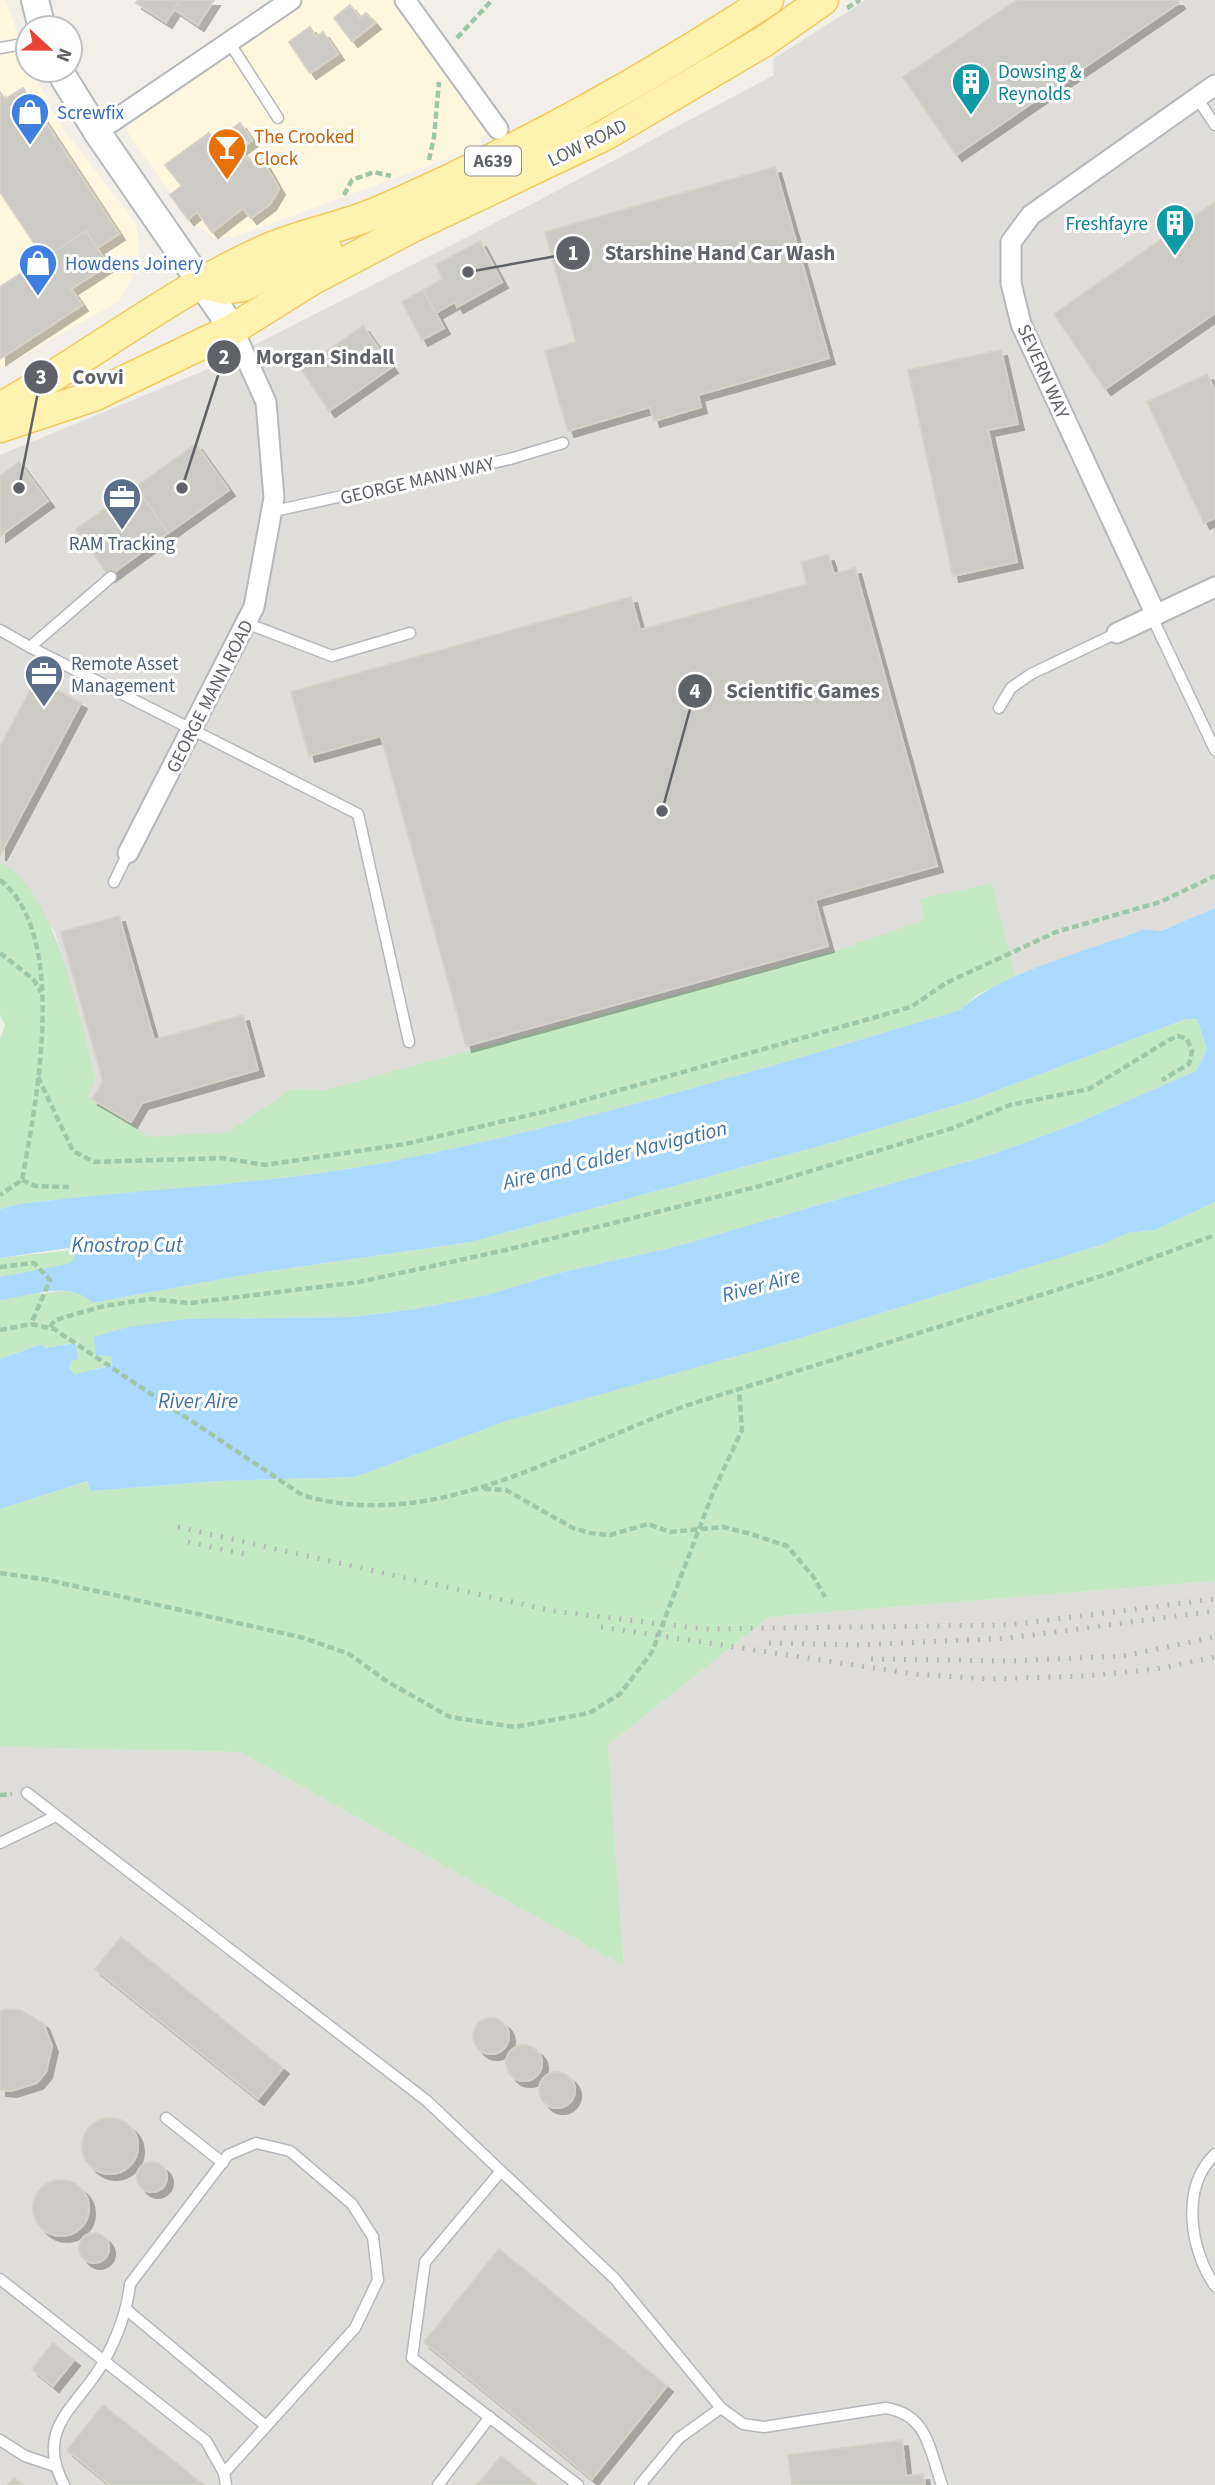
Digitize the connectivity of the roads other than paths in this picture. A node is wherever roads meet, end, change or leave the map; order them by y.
1 (291, 0) edge
2 (405, 0) edge
3 (768, 0) edge
4 (823, 0) edge
5 (229, 42) junction
6 (68, 84) edge
7 (1215, 85) edge
8 (1197, 98) junction
9 (278, 118) dead end
10 (1215, 125) edge
11 (498, 129) dead end
12 (97, 132) junction
13 (383, 242) junction
14 (199, 283) junction
15 (233, 329) junction
16 (0, 408) edge
17 (0, 427) edge
18 (563, 443) dead end
19 (270, 512) junction
20 (111, 577) dead end
21 (1215, 587) edge
22 (1154, 616) junction
23 (246, 623) junction
24 (0, 630) edge
25 (410, 633) dead end
26 (1117, 633) joint
27 (30, 647) junction
28 (999, 708) dead end
29 (191, 729) junction
30 (1215, 750) edge
31 (128, 853) joint
32 (114, 882) dead end
33 (410, 1042) dead end
34 (27, 1793) dead end
35 (56, 1815) junction
36 (0, 1843) edge
37 (166, 2118) dead end
38 (1215, 2154) edge
39 (223, 2163) junction
40 (501, 2171) junction
41 (0, 2279) edge
42 (1215, 2286) edge
43 (127, 2310) junction
44 (103, 2362) junction
45 (721, 2408) junction
46 (490, 2417) junction
47 (266, 2426) junction
48 (0, 2440) edge
49 (55, 2466) junction
50 (224, 2473) junction
51 (64, 2485) edge
52 (226, 2485) edge
53 (438, 2485) edge
54 (578, 2485) edge
55 (640, 2485) edge
56 (942, 2485) edge

1 - 5 street
2 - 11 street
3 - 14 main road, LOW ROAD / A639
4 - 13 main road, LOW ROAD / A639
5 - 9 lane
5 - 12 street
6 - 12 street
7 - 8 street, SEVERN WAY
8 - 10 lane
8 - 22 street, SEVERN WAY
12 - 14 street
13 - 14 main road, A639
13 - 15 main road, LOW ROAD / A639
14 - 15 street
14 - 16 main road, A639
15 - 17 main road, A639
15 - 19 street, GEORGE MANN ROAD
18 - 19 lane, GEORGE MANN WAY
19 - 23 street, GEORGE MANN ROAD
20 - 27 lane
21 - 22 street
22 - 26 street
22 - 30 lane
23 - 25 lane
23 - 29 street, GEORGE MANN ROAD
24 - 27 lane
26 - 28 lane
27 - 29 lane
29 - 31 street, GEORGE MANN ROAD
29 - 33 lane
31 - 32 lane
34 - 35 lane
35 - 36 lane
35 - 40 lane
37 - 39 lane
38 - 42 lane
39 - 43 lane
39 - 47 lane
40 - 45 lane
40 - 46 lane
41 - 44 lane
43 - 44 lane
43 - 47 lane
44 - 49 lane
44 - 50 lane
45 - 55 lane
45 - 56 lane
46 - 53 lane
46 - 54 lane
47 - 50 lane
48 - 49 lane
49 - 51 lane
50 - 52 lane

